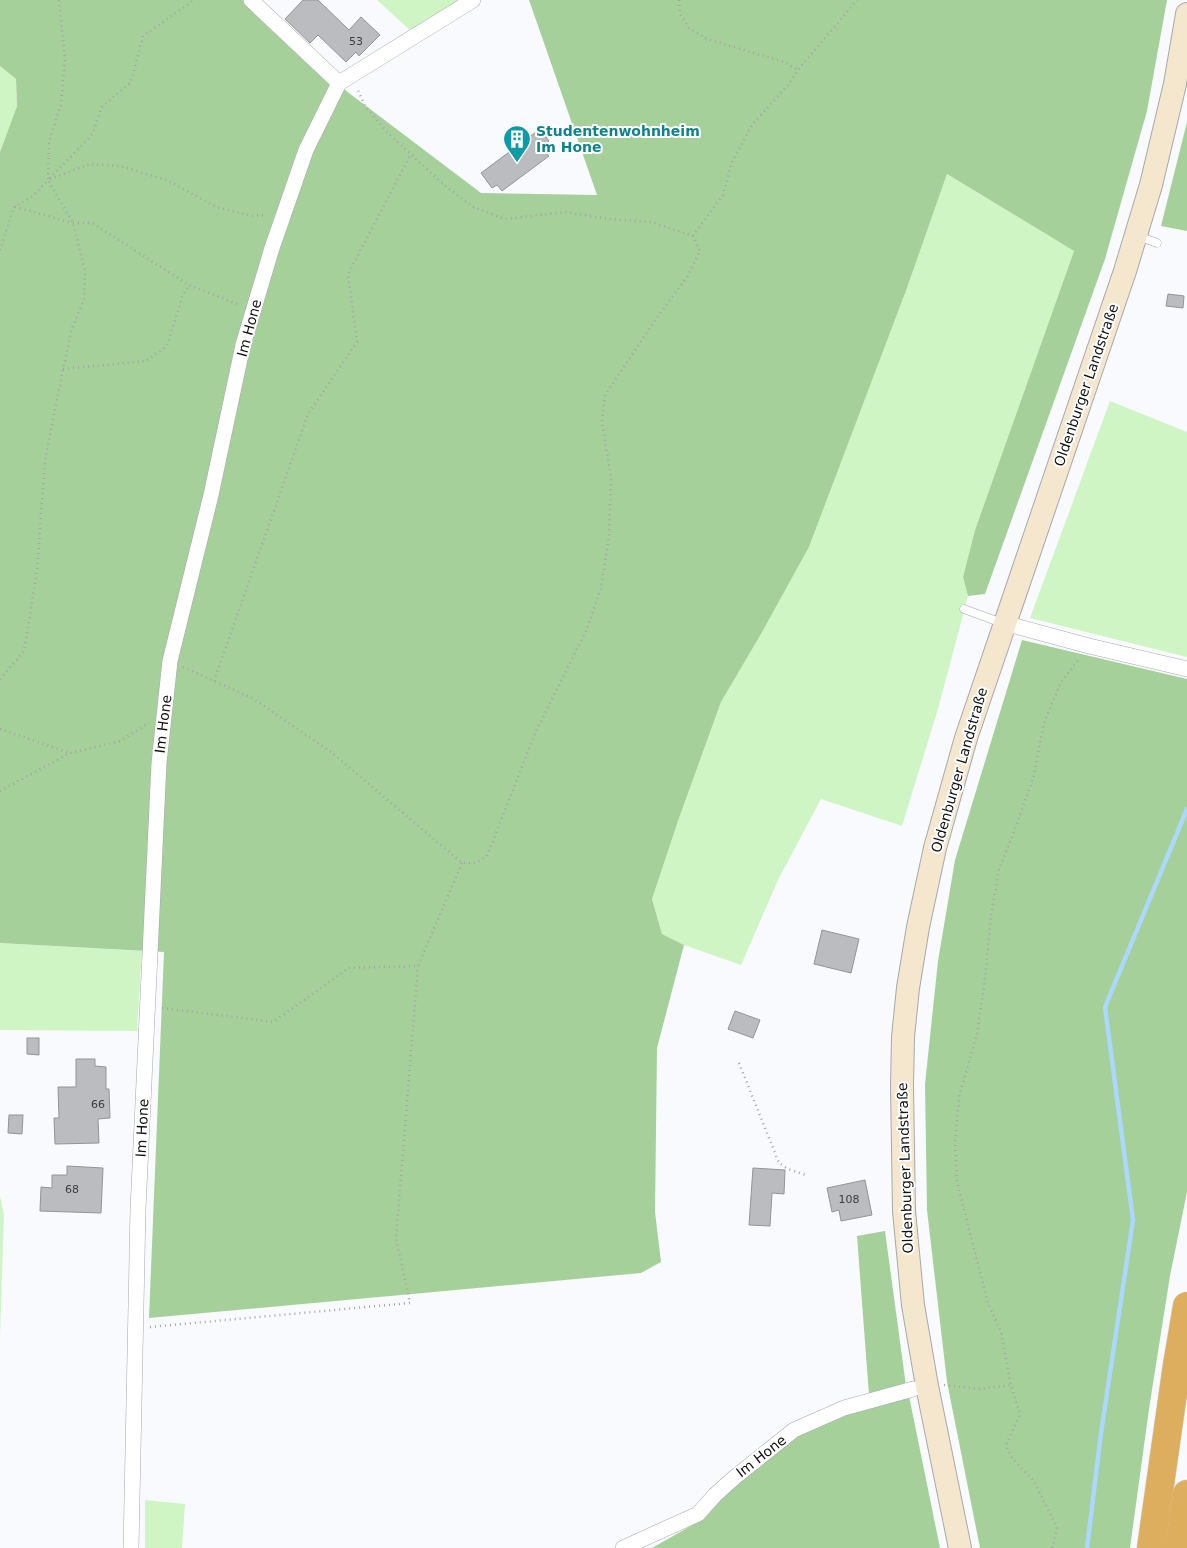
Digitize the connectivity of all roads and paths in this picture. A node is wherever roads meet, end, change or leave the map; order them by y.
1 (59, 0) edge
2 (194, 0) edge
3 (251, 0) edge
4 (473, 0) edge
5 (679, 0) edge
6 (857, 0) edge
7 (1187, 14) edge
8 (798, 70) junction
9 (345, 80) junction
10 (411, 154) junction
11 (48, 180) junction
12 (14, 207) junction
13 (283, 215) junction
14 (73, 222) junction
15 (1136, 235) junction
16 (693, 236) junction
17 (1157, 243) dead end
18 (0, 250) edge
19 (189, 285) junction
20 (254, 310) junction
21 (63, 369) junction
22 (964, 609) dead end
23 (1004, 623) junction
24 (1088, 646) junction
25 (170, 661) junction
26 (1187, 669) edge
27 (0, 679) edge
28 (214, 681) junction
29 (165, 712) junction
30 (0, 729) edge
31 (70, 753) junction
32 (0, 791) edge
33 (462, 863) junction
34 (418, 966) junction
35 (148, 1006) junction
36 (739, 1063) dead end
37 (806, 1176) dead end
38 (1187, 1306) edge
39 (135, 1328) junction
40 (1011, 1385) junction
41 (920, 1388) junction
42 (1187, 1494) edge
43 (131, 1548) edge
44 (623, 1548) edge
45 (960, 1548) edge
46 (1052, 1548) edge
47 (1151, 1548) edge
48 (1179, 1548) edge

1 - 11 path
2 - 11 path
3 - 9 street
4 - 9 street
5 - 8 path
6 - 8 path
7 - 15 street, Oldenburger Landstraße
8 - 16 path
9 - 10 path
9 - 13 street, Im Hone
10 - 16 path
10 - 28 path
11 - 12 path
11 - 13 path
11 - 14 path
12 - 14 path
12 - 18 path
13 - 20 street, Im Hone
14 - 19 path
14 - 21 path
15 - 17 lane
15 - 23 street, Oldenburger Landstraße
16 - 33 path
19 - 20 path
19 - 21 path
20 - 25 street, Im Hone
21 - 27 path
22 - 23 lane
23 - 24 street
23 - 41 street, Oldenburger Landstraße
24 - 26 street
24 - 40 path
25 - 28 path
25 - 29 street, Im Hone
28 - 33 path
29 - 31 path
29 - 35 street, Im Hone
30 - 31 path
31 - 32 path
33 - 34 path
34 - 35 path
34 - 39 path
35 - 39 street, Im Hone
36 - 37 path
38 - 47 highway
39 - 43 street, Im Hone
40 - 41 path
40 - 46 path
41 - 44 street, Im Hone
41 - 45 street, Oldenburger Landstraße
42 - 48 highway

